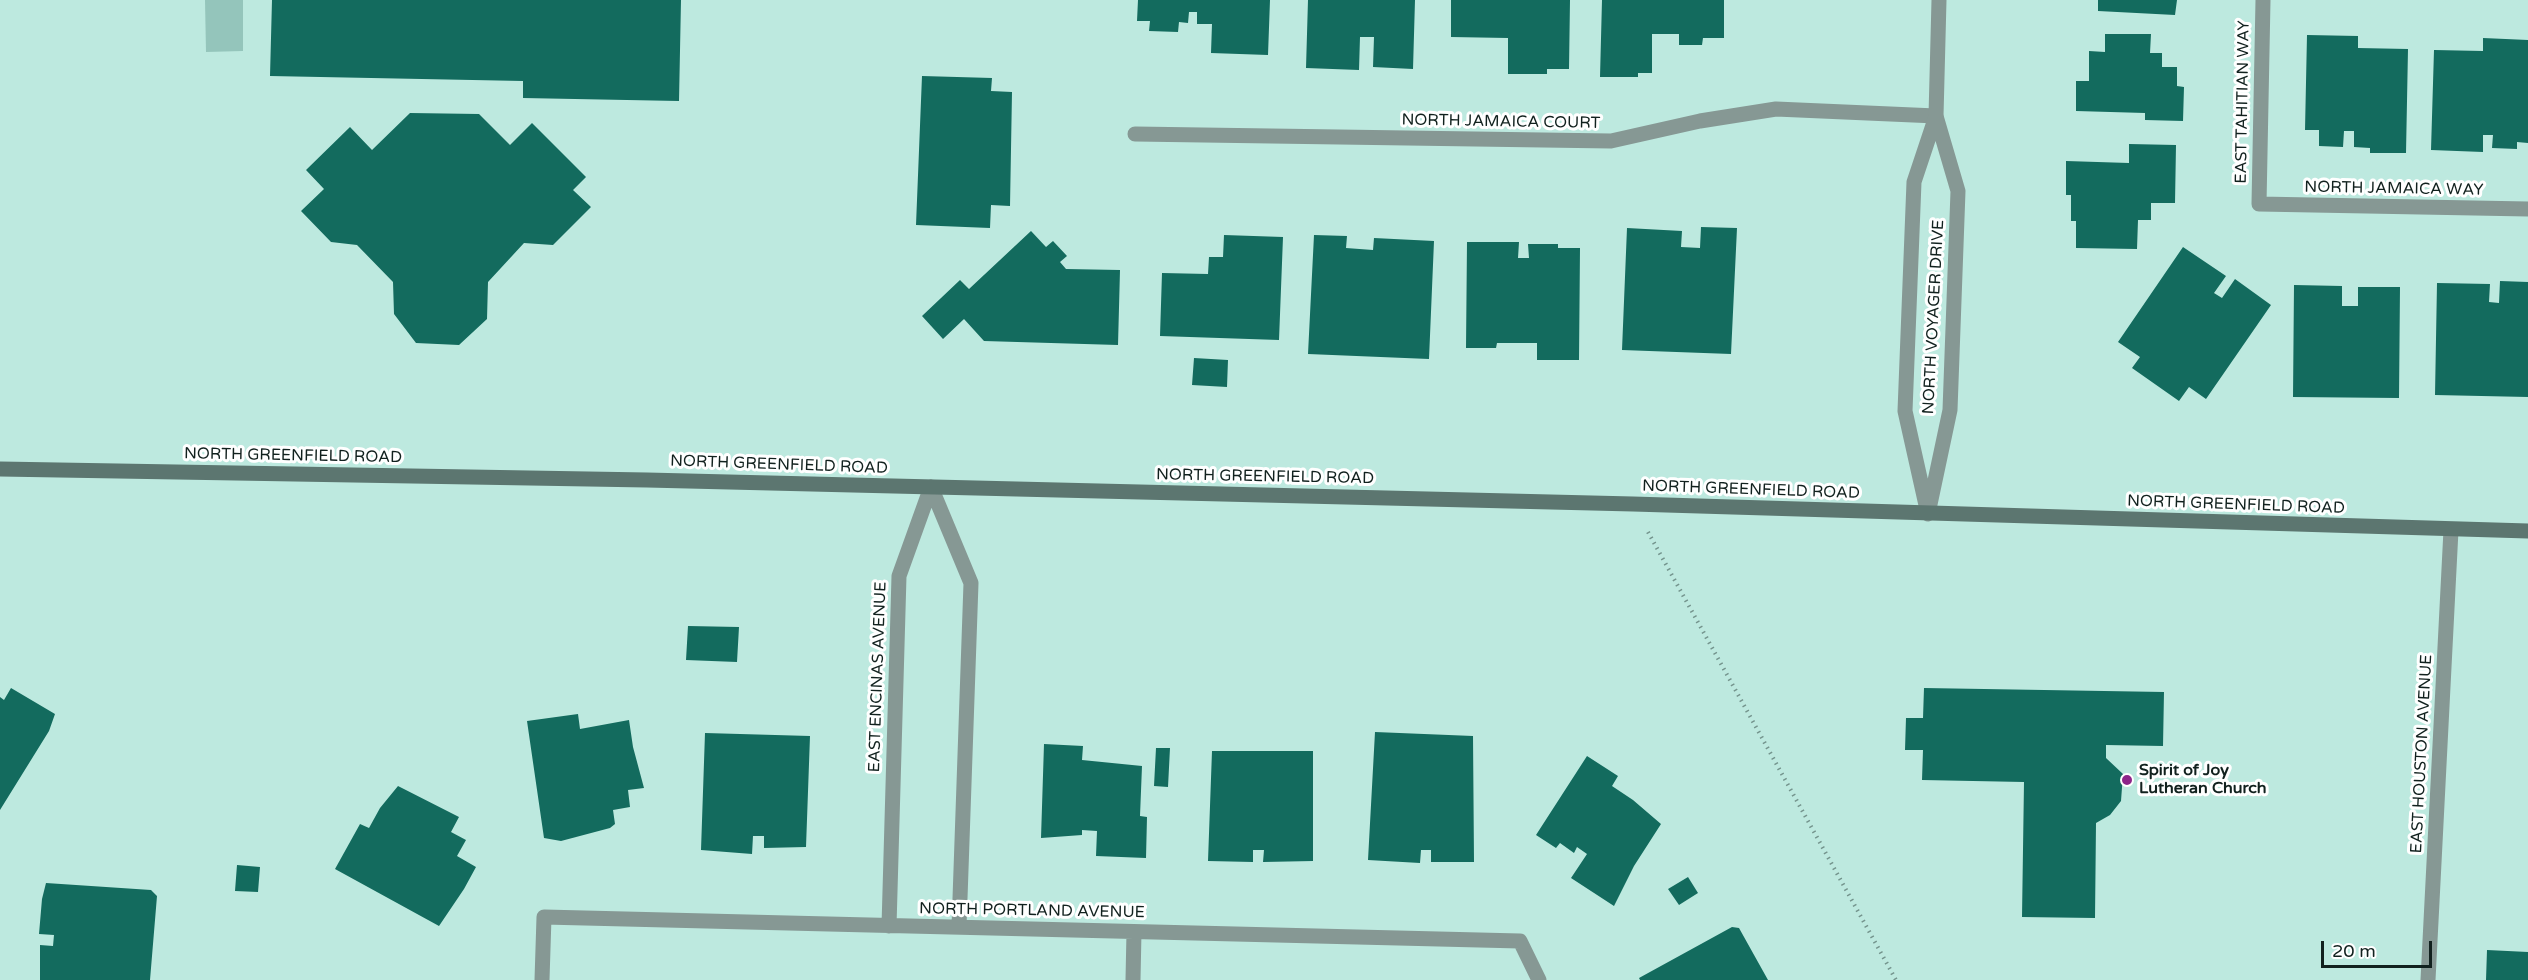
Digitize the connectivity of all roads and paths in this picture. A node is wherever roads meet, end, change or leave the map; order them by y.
1 (1938, 0) edge
2 (2263, 0) edge
3 (1936, 116) junction
4 (1135, 134) dead end
5 (2259, 204) joint
6 (2528, 209) edge
7 (0, 470) edge
8 (931, 487) junction
9 (1633, 504) junction
10 (1928, 514) junction
11 (2451, 530) junction
12 (2528, 531) edge
13 (889, 926) junction
14 (959, 927) junction
15 (1134, 932) junction
16 (542, 980) edge
17 (1133, 980) edge
18 (1539, 980) edge
19 (1896, 980) edge
20 (2428, 980) edge

1 - 3 street, NORTH VOYAGER DRIVE
2 - 5 street, EAST TAHITIAN WAY
3 - 4 street, NORTH JAMAICA COURT
3 - 10 street, NORTH VOYAGER DRIVE
3 - 10 street, NORTH VOYAGER DRIVE
5 - 6 street, NORTH JAMAICA WAY
7 - 8 main road, NORTH GREENFIELD ROAD
8 - 9 main road, NORTH GREENFIELD ROAD
8 - 13 street, EAST ENCINAS AVENUE
8 - 14 street
9 - 10 main road, NORTH GREENFIELD ROAD
9 - 19 path
10 - 11 main road, NORTH GREENFIELD ROAD
11 - 12 main road, NORTH GREENFIELD ROAD
11 - 20 street, EAST HOUSTON AVENUE
13 - 14 street, NORTH PORTLAND AVENUE
13 - 16 street, NORTH PORTLAND AVENUE
14 - 15 street, NORTH PORTLAND AVENUE
15 - 17 street
15 - 18 street, NORTH PORTLAND AVENUE

